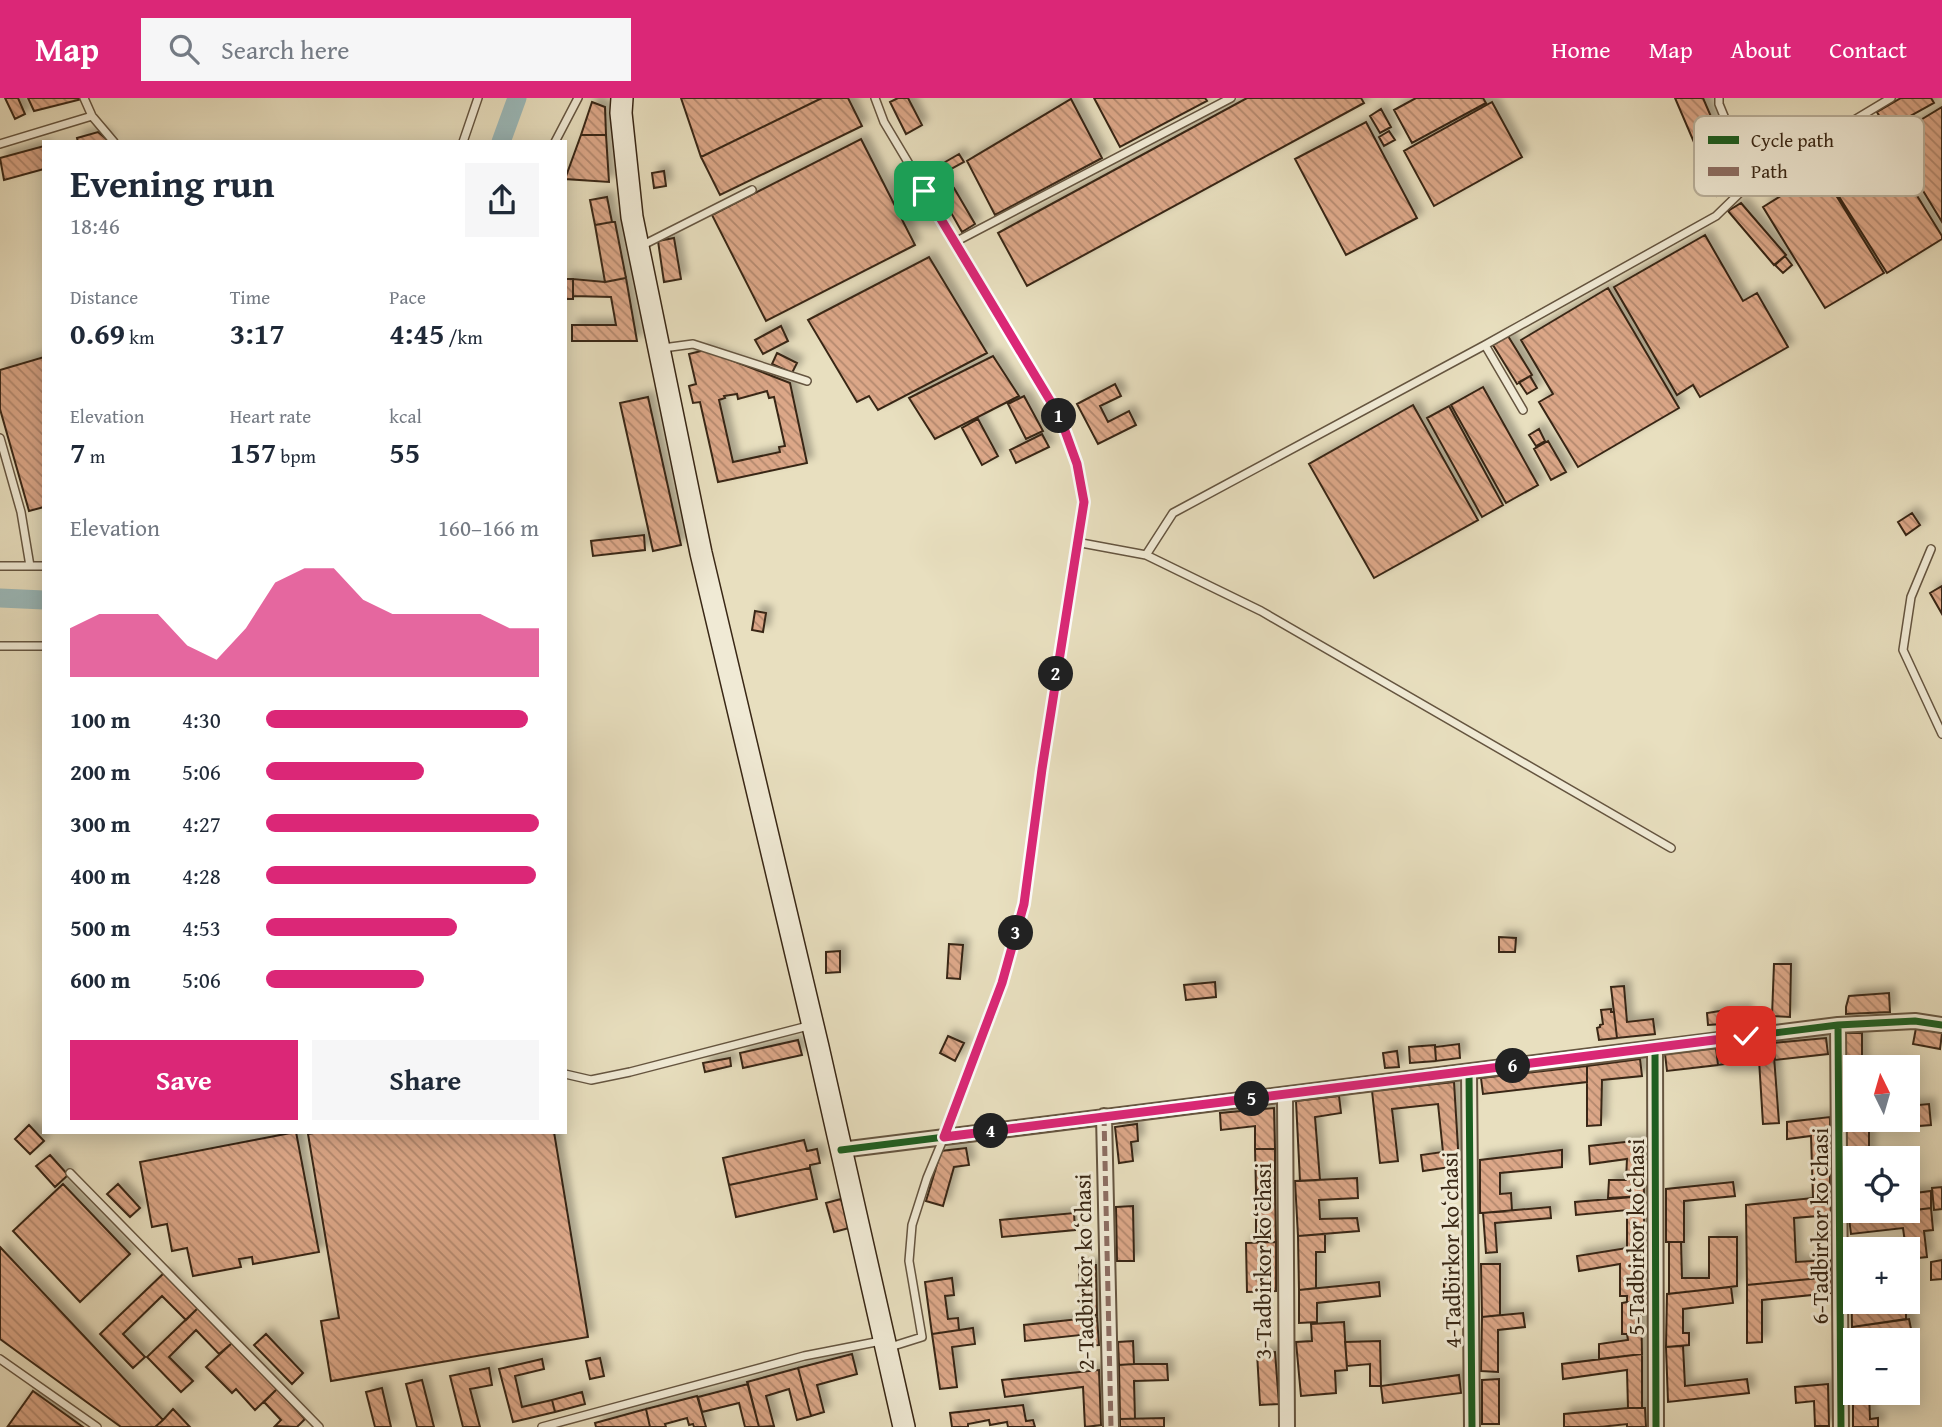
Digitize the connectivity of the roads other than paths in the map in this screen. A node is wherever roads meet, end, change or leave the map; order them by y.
1 (84, 98) edge
2 (478, 98) edge
3 (578, 98) edge
4 (622, 98) edge
5 (874, 98) edge
6 (1231, 98) edge
7 (1719, 98) edge
8 (1891, 98) edge
9 (92, 116) junction
10 (1724, 116) edge
11 (1861, 116) edge
12 (112, 140) edge
13 (464, 140) edge
14 (556, 140) edge
15 (0, 144) edge
16 (752, 190) dead end
17 (1737, 196) edge
18 (955, 242) junction
19 (638, 248) junction
20 (1485, 345) junction
21 (659, 349) junction
22 (807, 381) dead end
23 (1524, 410) dead end
24 (0, 438) edge
25 (1076, 542) junction
26 (1931, 549) dead end
27 (1146, 555) junction
28 (0, 566) edge
29 (30, 566) junction
30 (42, 566) edge
31 (0, 646) edge
32 (42, 646) edge
33 (1942, 734) edge
34 (1671, 848) dead end
35 (1838, 1024) junction
36 (813, 1025) junction
37 (1942, 1025) edge
38 (1655, 1048) junction
39 (1468, 1072) junction
40 (567, 1074) edge
41 (1285, 1096) junction
42 (1104, 1116) junction
43 (944, 1137) junction
44 (841, 1150) junction
45 (70, 1173) dead end
46 (885, 1344) junction
47 (0, 1359) edge
48 (97, 1427) edge
49 (319, 1427) edge
50 (542, 1427) edge
51 (904, 1427) edge
52 (1111, 1427) edge
53 (1287, 1427) edge
54 (1472, 1427) edge
55 (1656, 1427) edge
56 (1841, 1427) edge

1 - 9 lane
2 - 13 lane
3 - 14 lane
4 - 19 main road
5 - 18 lane
6 - 18 lane
7 - 10 lane
8 - 11 lane
9 - 12 lane
9 - 15 lane
16 - 19 lane
17 - 20 lane
18 - 25 lane
19 - 21 main road
20 - 23 lane
20 - 27 lane
21 - 22 lane
21 - 36 main road
24 - 29 lane
25 - 27 lane
25 - 43 lane
26 - 33 lane
27 - 34 lane
28 - 29 lane
29 - 30 lane
31 - 32 lane
35 - 37 street
35 - 38 street
35 - 56 street, 6-Tadbirkor koʻchasi
36 - 40 lane
36 - 44 main road
38 - 39 street
38 - 55 street, 5-Tadbirkor koʻchasi
39 - 41 street
39 - 54 street, 4-Tadbirkor koʻchasi
41 - 42 street
41 - 53 street, 3-Tadbirkor koʻchasi
42 - 43 street
42 - 52 street, 2-Tadbirkor koʻchasi
43 - 44 street
43 - 46 lane
44 - 46 main road
45 - 49 lane
46 - 50 lane
46 - 51 main road
47 - 48 lane

